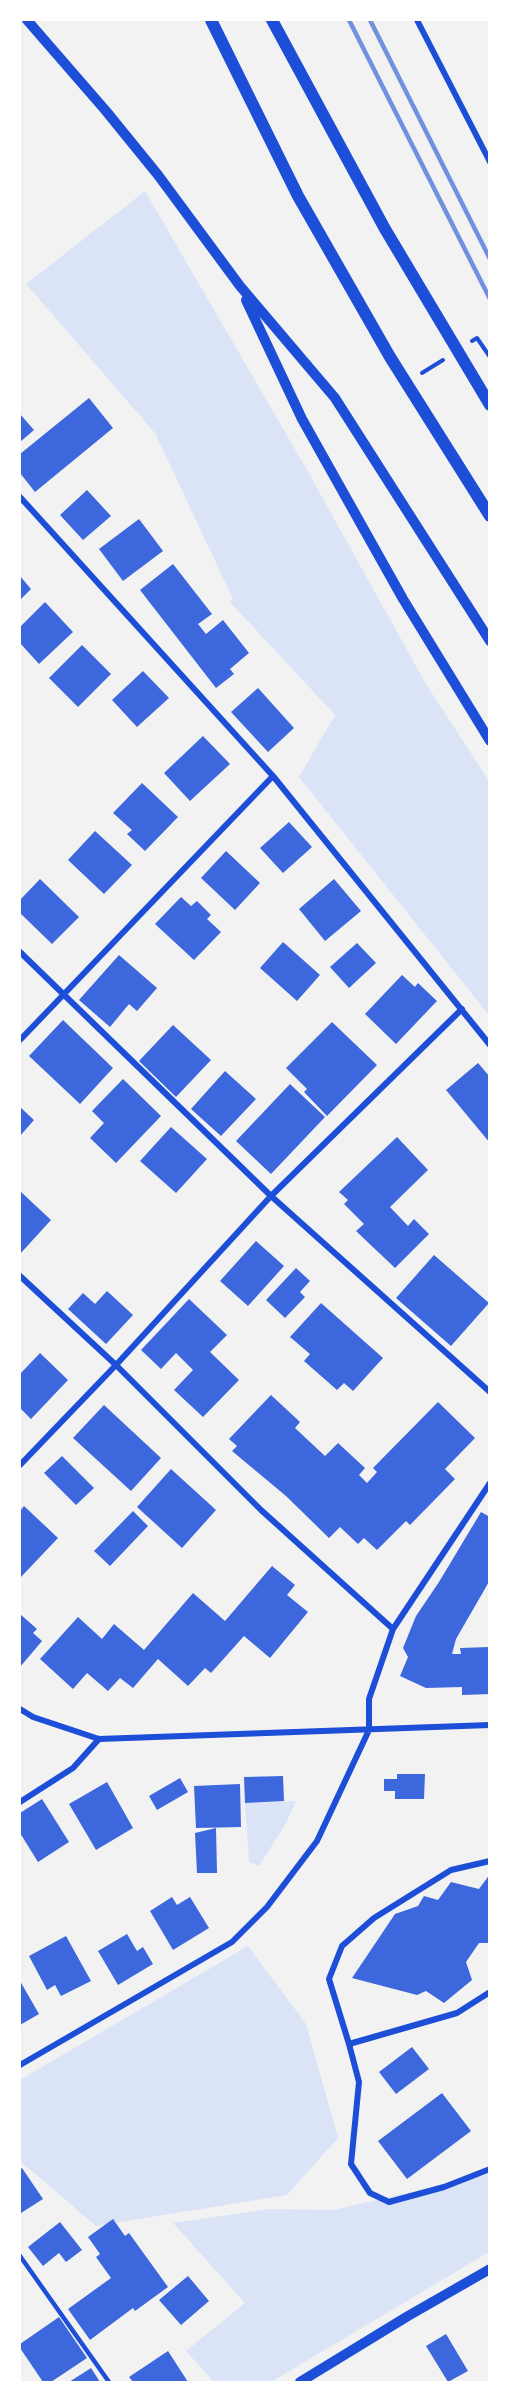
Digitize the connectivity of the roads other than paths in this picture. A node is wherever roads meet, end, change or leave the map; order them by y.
1 (27, 20) edge
2 (211, 20) edge
3 (272, 20) edge
4 (417, 20) edge
5 (489, 162) edge
6 (240, 286) junction
7 (489, 405) edge
8 (20, 497) edge
9 (489, 516) edge
10 (489, 641) edge
11 (489, 741) edge
12 (273, 776) junction
13 (20, 952) edge
14 (62, 995) junction
15 (462, 1010) junction
16 (20, 1040) edge
17 (489, 1045) edge
18 (271, 1196) junction
19 (20, 1276) edge
20 (116, 1365) junction
21 (489, 1392) edge
22 (20, 1465) edge
23 (489, 1483) edge
24 (393, 1629) junction
25 (20, 1709) edge
26 (489, 1725) edge
27 (369, 1730) junction
28 (99, 1739) junction
29 (20, 1802) edge
30 (489, 1862) edge
31 (489, 1992) edge
32 (349, 2044) junction
33 (20, 2065) edge
34 (489, 2169) edge
35 (20, 2256) edge
36 (489, 2269) edge
37 (109, 2382) edge
38 (300, 2382) edge

1 - 6 street
2 - 9 main road
3 - 7 main road
4 - 5 street
6 - 10 street
6 - 11 street
8 - 12 street
12 - 14 street
12 - 15 street
13 - 14 street
14 - 16 street
14 - 18 street
15 - 17 street
15 - 18 street
18 - 20 street
18 - 21 street
19 - 20 street
20 - 22 street
20 - 24 street
23 - 24 street
24 - 27 street
25 - 28 street
26 - 27 street
27 - 28 street
27 - 33 street
28 - 29 street
30 - 32 street
31 - 32 street
32 - 34 street
35 - 37 lane
36 - 38 street

